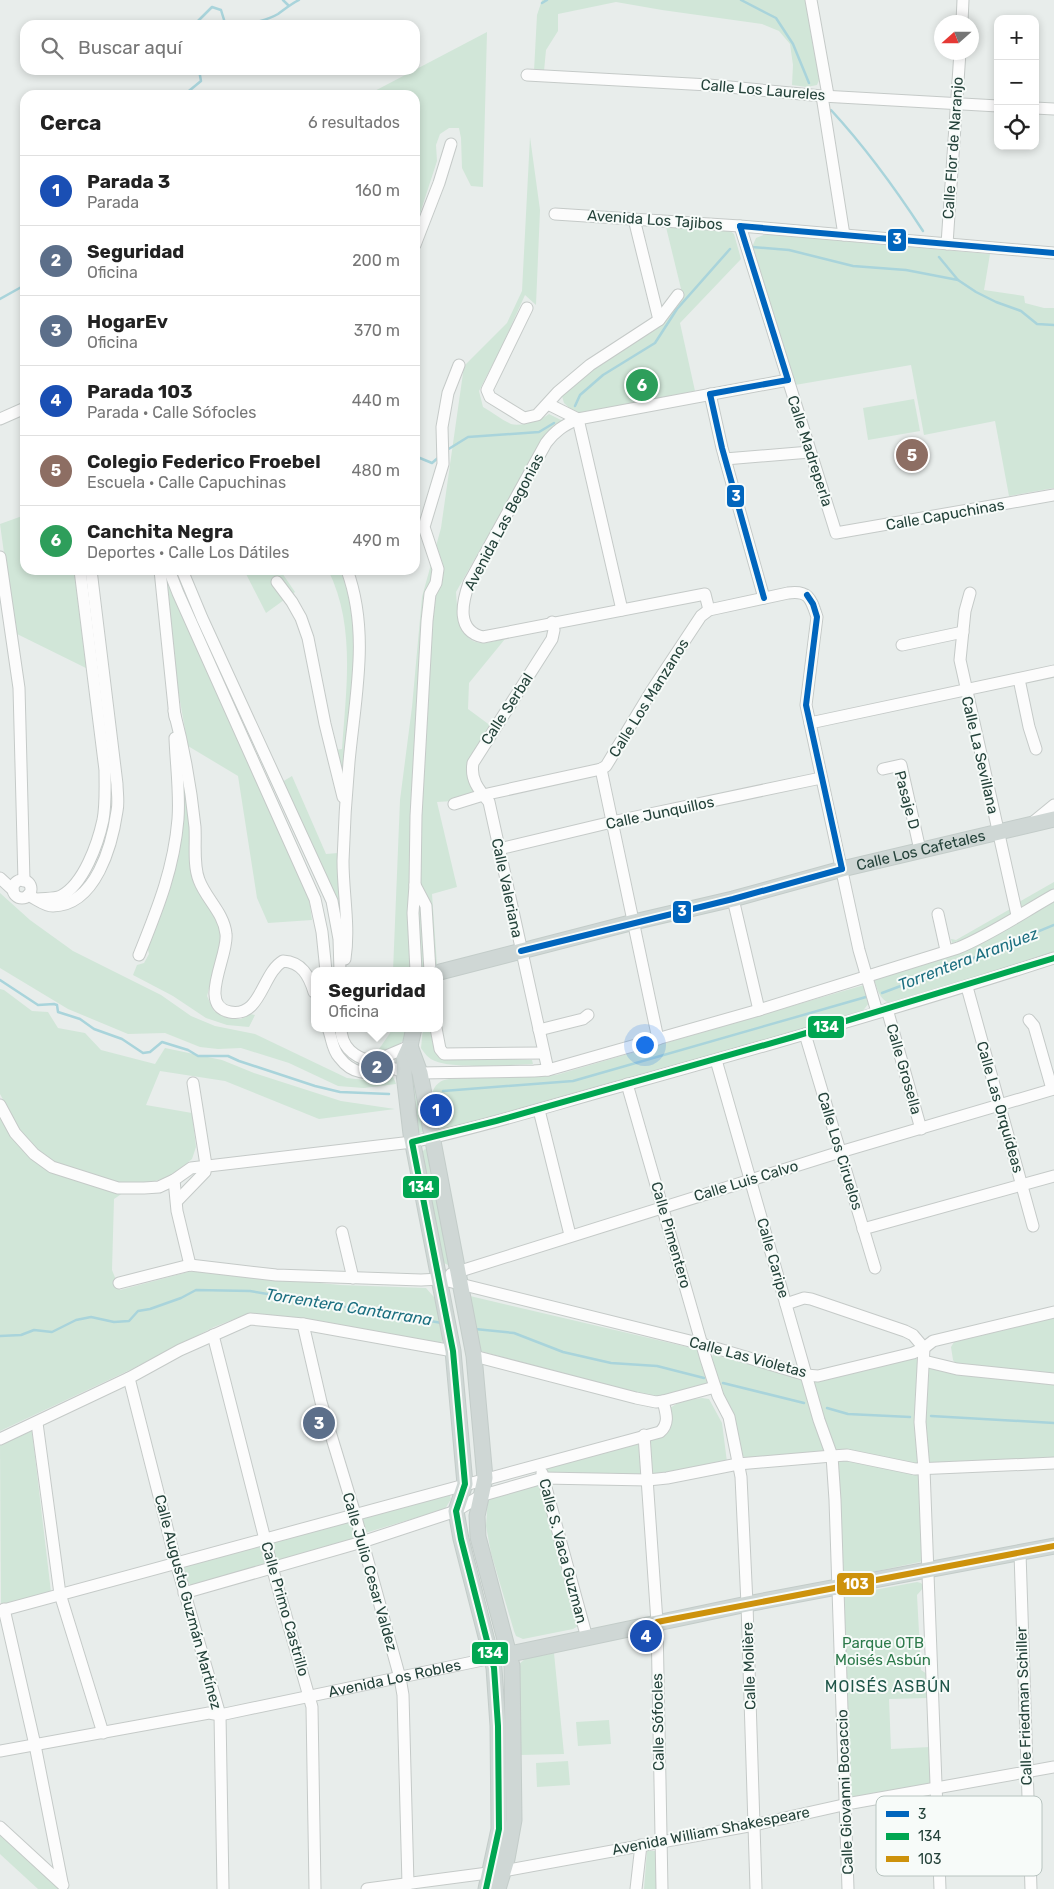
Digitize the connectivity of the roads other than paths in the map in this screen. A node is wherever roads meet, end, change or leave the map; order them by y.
1 (811, 0) edge
2 (963, 0) edge
3 (962, 15) edge
4 (960, 60) edge
5 (528, 75) dead end
6 (825, 95) junction
7 (957, 103) junction
8 (994, 106) edge
9 (1039, 108) edge
10 (1054, 109) edge
11 (451, 144) dead end
12 (555, 214) dead end
13 (634, 219) junction
14 (740, 226) junction
15 (420, 233) edge
16 (844, 235) junction
17 (947, 244) junction
18 (1054, 253) edge
19 (678, 295) dead end
20 (527, 308) dead end
21 (659, 320) junction
22 (459, 365) dead end
23 (788, 380) junction
24 (710, 394) junction
25 (548, 404) junction
26 (20, 410) edge
27 (0, 419) edge
28 (578, 419) junction
29 (810, 452) junction
30 (725, 458) junction
31 (1054, 495) edge
32 (836, 533) joint
33 (0, 557) edge
34 (81, 575) edge
35 (92, 575) edge
36 (160, 575) edge
37 (172, 575) edge
38 (184, 575) edge
39 (348, 575) edge
40 (277, 582) dead end
41 (970, 593) dead end
42 (764, 598) junction
43 (622, 610) junction
44 (709, 610) junction
45 (552, 622) junction
46 (963, 632) junction
47 (902, 645) dead end
48 (1054, 671) edge
49 (1019, 678) junction
50 (966, 690) junction
51 (174, 711) junction
52 (810, 723) junction
53 (1036, 749) dead end
54 (883, 768) dead end
55 (601, 769) junction
56 (821, 778) junction
57 (483, 795) junction
58 (454, 804) dead end
59 (1054, 805) edge
60 (346, 809) junction
61 (1054, 819) edge
62 (612, 822) junction
63 (1029, 825) junction
64 (998, 833) junction
65 (499, 849) junction
66 (920, 850) junction
67 (842, 870) junction
68 (0, 878) edge
69 (24, 881) junction
70 (415, 885) junction
71 (13, 890) junction
72 (1054, 895) edge
73 (33, 897) junction
74 (733, 899) junction
75 (938, 914) dead end
76 (1017, 915) junction
77 (634, 922) junction
78 (946, 950) junction
79 (521, 951) junction
80 (140, 955) dead end
81 (1054, 958) edge
82 (326, 967) edge
83 (342, 967) edge
84 (343, 967) edge
85 (416, 967) edge
86 (430, 967) edge
87 (443, 971) edge
88 (867, 977) junction
89 (311, 985) edge
90 (967, 987) junction
91 (759, 1010) junction
92 (882, 1011) junction
93 (588, 1015) dead end
94 (1028, 1020) dead end
95 (539, 1030) junction
96 (329, 1032) edge
97 (342, 1032) edge
98 (413, 1032) edge
99 (436, 1032) edge
100 (805, 1034) junction
101 (658, 1039) junction
102 (410, 1046) junction
103 (544, 1053) junction
104 (716, 1060) junction
105 (548, 1070) junction
106 (420, 1073) junction
107 (404, 1074) junction
108 (193, 1083) dead end
109 (627, 1084) junction
110 (1053, 1089) edge
111 (0, 1105) edge
112 (1000, 1106) junction
113 (539, 1110) junction
114 (921, 1129) junction
115 (431, 1138) junction
116 (412, 1142) junction
117 (840, 1152) junction
118 (206, 1165) junction
119 (1054, 1176) edge
120 (174, 1180) junction
121 (751, 1180) junction
122 (1022, 1185) junction
123 (176, 1201) junction
124 (663, 1208) junction
125 (1033, 1226) dead end
126 (863, 1229) junction
127 (342, 1232) dead end
128 (570, 1235) junction
129 (190, 1265) junction
130 (875, 1268) dead end
131 (353, 1278) junction
132 (458, 1278) junction
133 (440, 1279) junction
134 (119, 1283) dead end
135 (786, 1304) junction
136 (1054, 1312) edge
137 (303, 1324) junction
138 (213, 1335) junction
139 (702, 1344) junction
140 (924, 1348) junction
141 (453, 1351) junction
142 (474, 1356) junction
143 (924, 1360) junction
144 (806, 1375) junction
145 (129, 1378) junction
146 (1054, 1379) edge
147 (715, 1387) junction
148 (663, 1401) junction
149 (37, 1422) junction
150 (644, 1436) junction
151 (0, 1439) edge
152 (832, 1456) junction
153 (1054, 1463) edge
154 (539, 1464) junction
155 (738, 1464) junction
156 (924, 1469) junction
157 (485, 1478) junction
158 (543, 1478) junction
159 (648, 1480) junction
160 (465, 1484) junction
161 (480, 1496) junction
162 (456, 1512) junction
163 (355, 1514) junction
164 (265, 1539) junction
165 (362, 1542) junction
166 (1054, 1546) edge
167 (1020, 1553) junction
168 (176, 1563) junction
169 (272, 1567) junction
170 (927, 1570) junction
171 (838, 1586) junction
172 (184, 1593) junction
173 (60, 1594) junction
174 (747, 1604) junction
175 (2, 1610) edge
176 (657, 1622) junction
177 (587, 1638) junction
178 (510, 1654) junction
179 (492, 1658) junction
180 (400, 1678) junction
181 (310, 1696) junction
182 (220, 1715) junction
183 (103, 1733) junction
184 (35, 1745) junction
185 (0, 1751) edge
186 (1054, 1767) edge
187 (1026, 1773) junction
188 (936, 1788) junction
189 (891, 1796) edge
190 (936, 1796) edge
191 (1027, 1796) edge
192 (876, 1799) edge
193 (846, 1804) junction
194 (754, 1825) junction
195 (0, 1827) edge
196 (660, 1842) junction
197 (640, 1845) junction
198 (496, 1872) junction
199 (939, 1876) edge
200 (1030, 1876) edge
201 (408, 1884) junction
202 (64, 1886) edge
203 (223, 1889) edge
204 (315, 1889) edge
205 (367, 1889) edge
206 (486, 1889) edge
207 (498, 1889) edge
208 (636, 1889) edge
209 (662, 1889) edge
210 (756, 1889) edge
211 (848, 1889) edge
212 (940, 1889) edge
213 (1031, 1889) edge

1 - 6 street
2 - 3 street
4 - 7 street, Calle Flor de Naranjo
5 - 6 street, Calle Los Laureles
6 - 7 street, Calle Los Laureles
6 - 16 street
7 - 8 street, Calle Los Laureles
7 - 17 street, Calle Flor de Naranjo
9 - 10 street
11 - 15 street
12 - 13 street, Avenida Los Tajibos
13 - 14 street, Avenida Los Tajibos
13 - 21 street
14 - 16 street, Avenida Los Tajibos
14 - 23 street, Calle Madreperla
16 - 17 street, Avenida Los Tajibos
17 - 18 street, Avenida Los Tajibos
19 - 21 street
20 - 25 street
21 - 25 street
22 - 70 street
23 - 24 street
23 - 29 street, Calle Madreperla
24 - 28 street
24 - 30 street
25 - 28 street
26 - 27 street
28 - 43 street
28 - 45 street, Avenida Las Begonias
29 - 30 street
29 - 32 street, Calle Madreperla
30 - 42 street
31 - 32 street, Calle Capuchinas
33 - 69 street
34 - 73 street
35 - 73 street
36 - 51 street
37 - 82 street
38 - 83 street
39 - 60 street
40 - 60 street
41 - 46 street, Calle La Sevillana
42 - 44 street
42 - 52 street, Calle Grosella
43 - 44 street
43 - 45 street
44 - 55 street, Calle Los Manzanos
45 - 57 street, Calle Serbal
46 - 47 street
46 - 50 street, Calle La Sevillana
48 - 49 street
49 - 50 street
49 - 53 street
50 - 52 street
50 - 64 street, Calle La Sevillana
51 - 80 street
51 - 89 street
52 - 56 street, Calle Grosella
54 - 66 street, Pasaje D
55 - 57 street, Calle Los Manzanos
55 - 62 street
56 - 62 street, Calle Junquillos
56 - 67 street, Calle Grosella
57 - 58 street, Calle Los Manzanos
57 - 65 street, Calle Valeriana
59 - 63 street
60 - 84 street
61 - 63 main road, Calle Los Cafetales
62 - 65 street, Calle Junquillos
62 - 77 street
63 - 64 main road, Calle Los Cafetales
64 - 66 main road, Calle Los Cafetales
64 - 76 street, Calle La Sevillana
65 - 79 street, Calle Valeriana
66 - 67 main road, Calle Los Cafetales
67 - 74 main road, Calle Los Cafetales
67 - 88 street, Calle Grosella
68 - 71 street
69 - 71 street
69 - 73 street
70 - 85 street
70 - 86 street
71 - 73 street
72 - 76 street
74 - 77 main road, Calle Los Cafetales
74 - 91 street
75 - 78 street
76 - 78 street
77 - 79 main road, Calle Los Cafetales
77 - 101 street
78 - 88 street
79 - 87 main road, Calle Los Cafetales
79 - 95 street, Calle Valeriana
81 - 90 street
88 - 91 street
88 - 92 street, Calle Grosella
90 - 92 street
90 - 112 street, Calle Las Orquídeas
91 - 101 street
92 - 100 street
92 - 114 street, Calle Grosella
93 - 95 street
94 - 110 street
95 - 103 street, Calle Valeriana
96 - 107 street
97 - 102 street
98 - 102 main road
99 - 103 street
100 - 104 street
100 - 117 street, Calle Los Ciruelos
101 - 105 street
102 - 106 main road
102 - 107 main road
103 - 105 street, Calle Valeriana
104 - 109 street
104 - 121 street, Calle Caripe
105 - 106 street
106 - 115 main road
107 - 116 main road
108 - 118 street
109 - 113 street
109 - 124 street, Calle Pimentero
110 - 112 street, Calle Luis Calvo
111 - 120 street
112 - 114 street, Calle Luis Calvo
112 - 122 street, Calle Las Orquídeas
113 - 115 street
113 - 128 street
114 - 117 street, Calle Luis Calvo
115 - 116 street
115 - 132 main road
116 - 118 street
116 - 133 main road
117 - 121 street, Calle Luis Calvo
117 - 126 street, Calle Los Ciruelos
118 - 120 street
118 - 123 street
119 - 122 street
120 - 123 street
121 - 124 street, Calle Luis Calvo
121 - 135 street, Calle Caripe
122 - 125 street, Calle Las Orquídeas
122 - 126 street
123 - 129 street
124 - 128 street, Calle Luis Calvo
124 - 139 street, Calle Pimentero
126 - 130 street, Calle Los Ciruelos
127 - 131 street
128 - 132 street, Calle Luis Calvo
129 - 131 street, Calle Las Violetas
129 - 134 street
131 - 133 street, Calle Las Violetas
132 - 133 street, Calle Las Violetas
132 - 139 street, Calle Las Violetas
132 - 142 main road
133 - 141 main road
135 - 140 street
135 - 144 street, Calle Caripe
136 - 140 street, Calle Las Violetas
137 - 138 street
137 - 141 street
137 - 163 street, Calle Julio Cesar Valdez
138 - 145 street
138 - 164 street, Calle Primo Castrillo
139 - 144 street, Calle Las Violetas
139 - 147 street, Calle Pimentero
140 - 143 street
140 - 144 street, Calle Las Violetas
141 - 160 main road
142 - 148 street
142 - 157 main road
143 - 146 street
143 - 156 street
144 - 152 street, Calle Caripe
145 - 149 street
145 - 168 street, Calle Augusto Guzmán Martínez
147 - 148 street
147 - 155 street, Calle Molière
148 - 150 street
149 - 151 street
149 - 173 street
150 - 154 street
150 - 159 street, Calle Sófocles
152 - 155 street
152 - 156 street
152 - 171 street, Calle Giovanni Bocaccio
153 - 156 street
154 - 157 street
154 - 158 street, Calle S. Vaca Guzman
155 - 159 street
155 - 174 street, Calle Molière
156 - 170 street
157 - 160 street
157 - 161 main road
158 - 159 street
158 - 161 street
158 - 177 street, Calle S. Vaca Guzman
159 - 176 street, Calle Sófocles
160 - 162 main road
160 - 163 street
161 - 162 street
161 - 178 main road
162 - 165 street
162 - 179 main road
163 - 164 street
163 - 165 street, Calle Julio Cesar Valdez
164 - 168 street
164 - 169 street, Calle Primo Castrillo
165 - 169 street
165 - 180 street, Calle Julio Cesar Valdez
166 - 167 main road, Avenida Los Robles
167 - 170 main road, Avenida Los Robles
167 - 187 street, Calle Friedman Schiller
168 - 172 street, Calle Augusto Guzmán Martínez
168 - 173 street
169 - 172 street
169 - 181 street, Calle Primo Castrillo
170 - 171 main road, Avenida Los Robles
170 - 188 street
171 - 174 main road, Avenida Los Robles
171 - 193 street, Calle Giovanni Bocaccio
172 - 182 street, Calle Augusto Guzmán Martínez
173 - 175 street
173 - 183 street
174 - 176 main road, Avenida Los Robles
174 - 194 street, Calle Molière
175 - 184 street
176 - 177 main road, Avenida Los Robles
176 - 196 street, Calle Sófocles
177 - 178 main road, Avenida Los Robles
178 - 179 main road, Avenida Los Robles
178 - 198 main road
179 - 180 street, Avenida Los Robles
179 - 198 main road
180 - 181 street, Avenida Los Robles
180 - 201 street, Calle Julio Cesar Valdez
181 - 182 street, Avenida Los Robles
181 - 204 street, Calle Primo Castrillo
182 - 183 street, Avenida Los Robles
182 - 203 street, Calle Augusto Guzmán Martínez
183 - 184 street, Avenida Los Robles
184 - 185 street, Avenida Los Robles
184 - 202 street
186 - 187 street, Avenida William Shakespeare
187 - 188 street, Avenida William Shakespeare
187 - 191 street, Calle Friedman Schiller
188 - 189 street, Avenida William Shakespeare
188 - 190 street
192 - 193 street, Avenida William Shakespeare
193 - 194 street, Avenida William Shakespeare
193 - 211 street, Calle Giovanni Bocaccio
194 - 196 street, Avenida William Shakespeare
194 - 210 street, Calle Molière
195 - 202 street
196 - 197 street, Avenida William Shakespeare
196 - 209 street, Calle Sófocles
197 - 198 street, Avenida William Shakespeare
197 - 208 street
198 - 201 street, Avenida William Shakespeare
198 - 206 main road
198 - 207 main road
199 - 212 street
200 - 213 street, Calle Friedman Schiller
201 - 205 street, Avenida William Shakespeare

